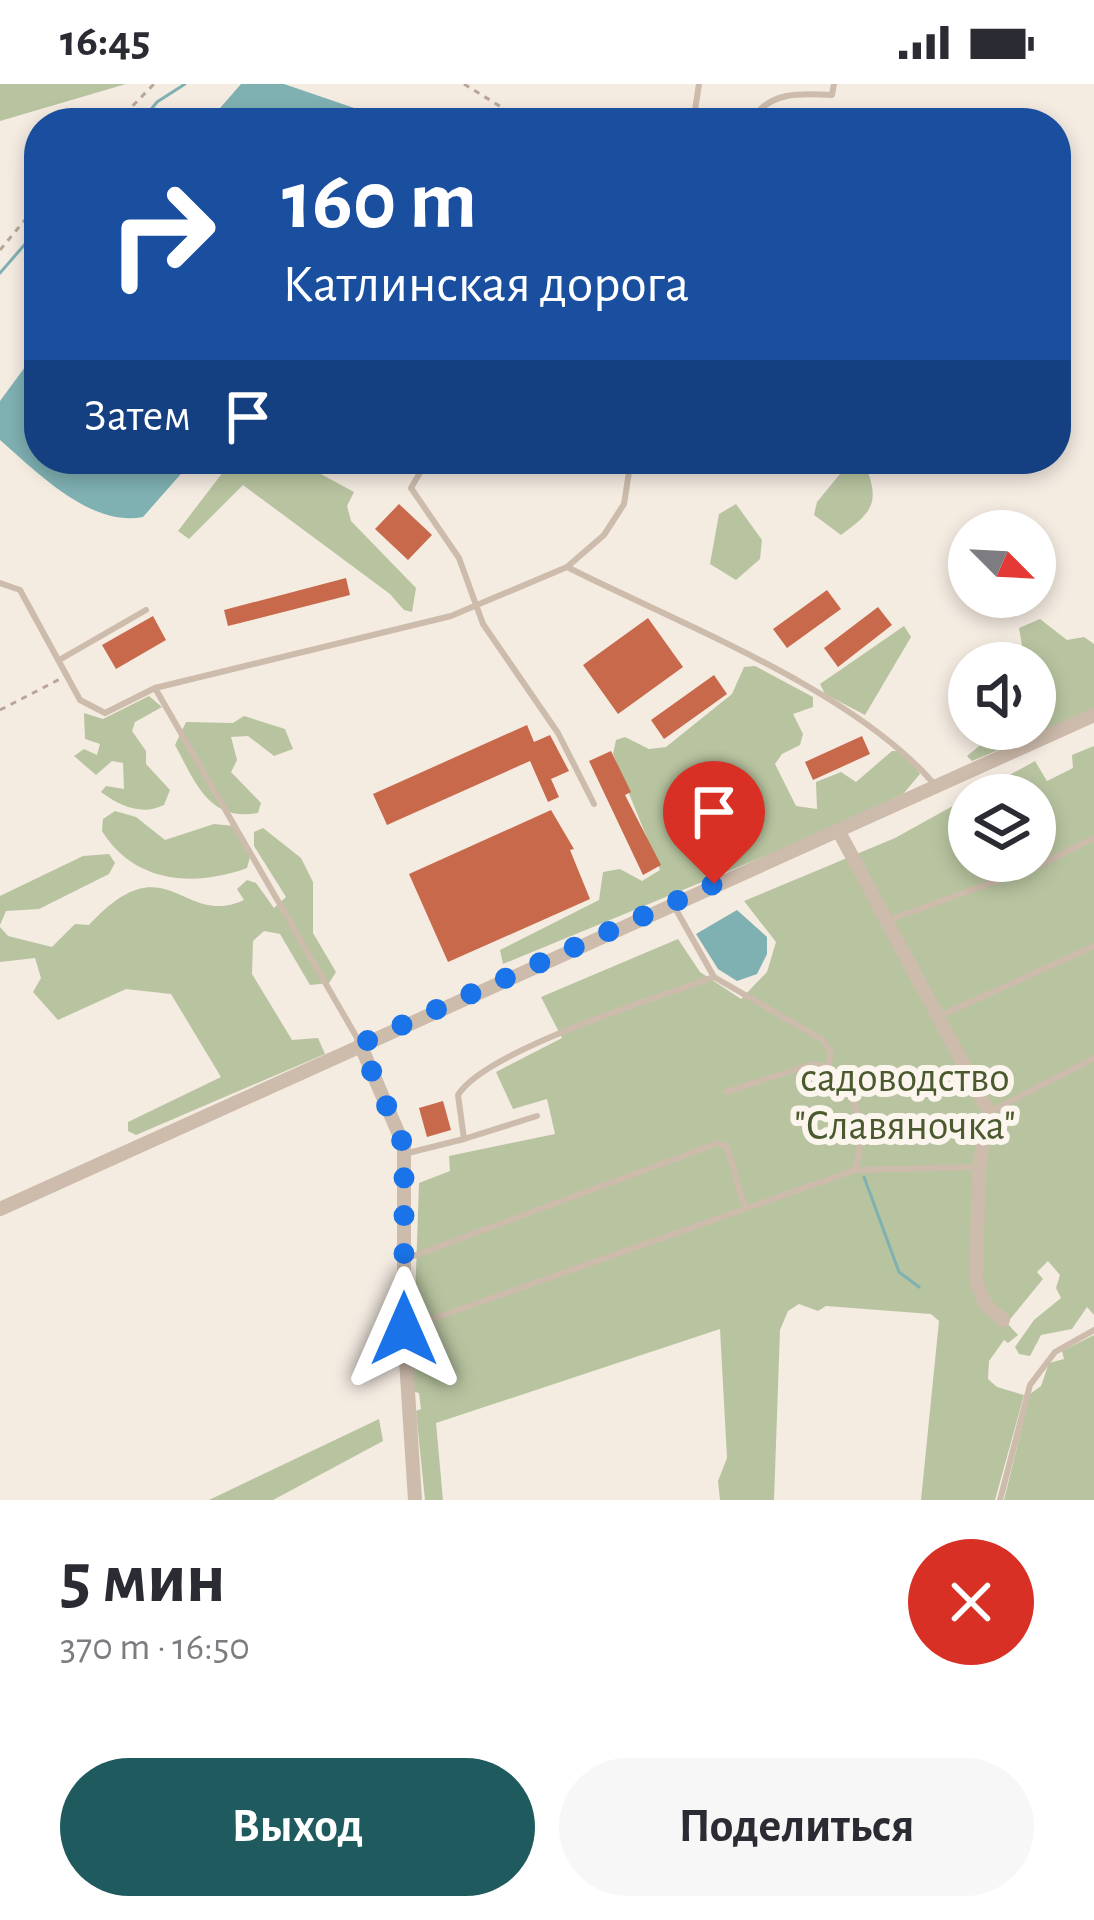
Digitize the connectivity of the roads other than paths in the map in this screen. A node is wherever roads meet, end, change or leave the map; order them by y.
1 (834, 84) edge
2 (762, 108) edge
3 (419, 474) edge
4 (629, 474) edge
5 (567, 567) junction
6 (0, 583) edge
7 (475, 606) junction
8 (146, 610) dead end
9 (59, 660) junction
10 (155, 688) junction
11 (1094, 715) edge
12 (934, 785) junction
13 (594, 804) dead end
14 (838, 830) junction
15 (1094, 838) edge
16 (673, 903) junction
17 (890, 920) junction
18 (1094, 946) edge
19 (714, 977) junction
20 (940, 1016) junction
21 (360, 1044) junction
22 (1094, 1058) edge
23 (828, 1067) junction
24 (726, 1092) dead end
25 (989, 1112) junction
26 (537, 1116) dead end
27 (464, 1139) junction
28 (405, 1154) junction
29 (979, 1167) junction
30 (854, 1170) junction
31 (745, 1207) junction
32 (0, 1209) edge
33 (404, 1259) junction
34 (1003, 1320) dead end
35 (404, 1329) junction
36 (1094, 1330) edge
37 (416, 1500) edge
38 (1000, 1500) edge

1 - 2 lane
3 - 7 lane
4 - 5 lane
5 - 7 lane
5 - 12 lane
6 - 9 lane
7 - 10 lane
7 - 13 lane
8 - 9 lane
9 - 10 lane
10 - 21 lane
11 - 12 street
12 - 14 street
14 - 16 street
14 - 17 street
15 - 17 lane
16 - 19 lane
16 - 21 street
17 - 20 street
18 - 20 lane
19 - 23 lane
19 - 27 lane
20 - 25 street
21 - 28 street
21 - 32 street
22 - 25 lane
23 - 24 lane
23 - 30 lane
25 - 29 street
26 - 27 lane
27 - 28 lane
28 - 33 street
29 - 30 lane
29 - 34 street
30 - 31 lane
31 - 33 lane
31 - 35 lane
33 - 35 street
35 - 37 street
36 - 38 lane

